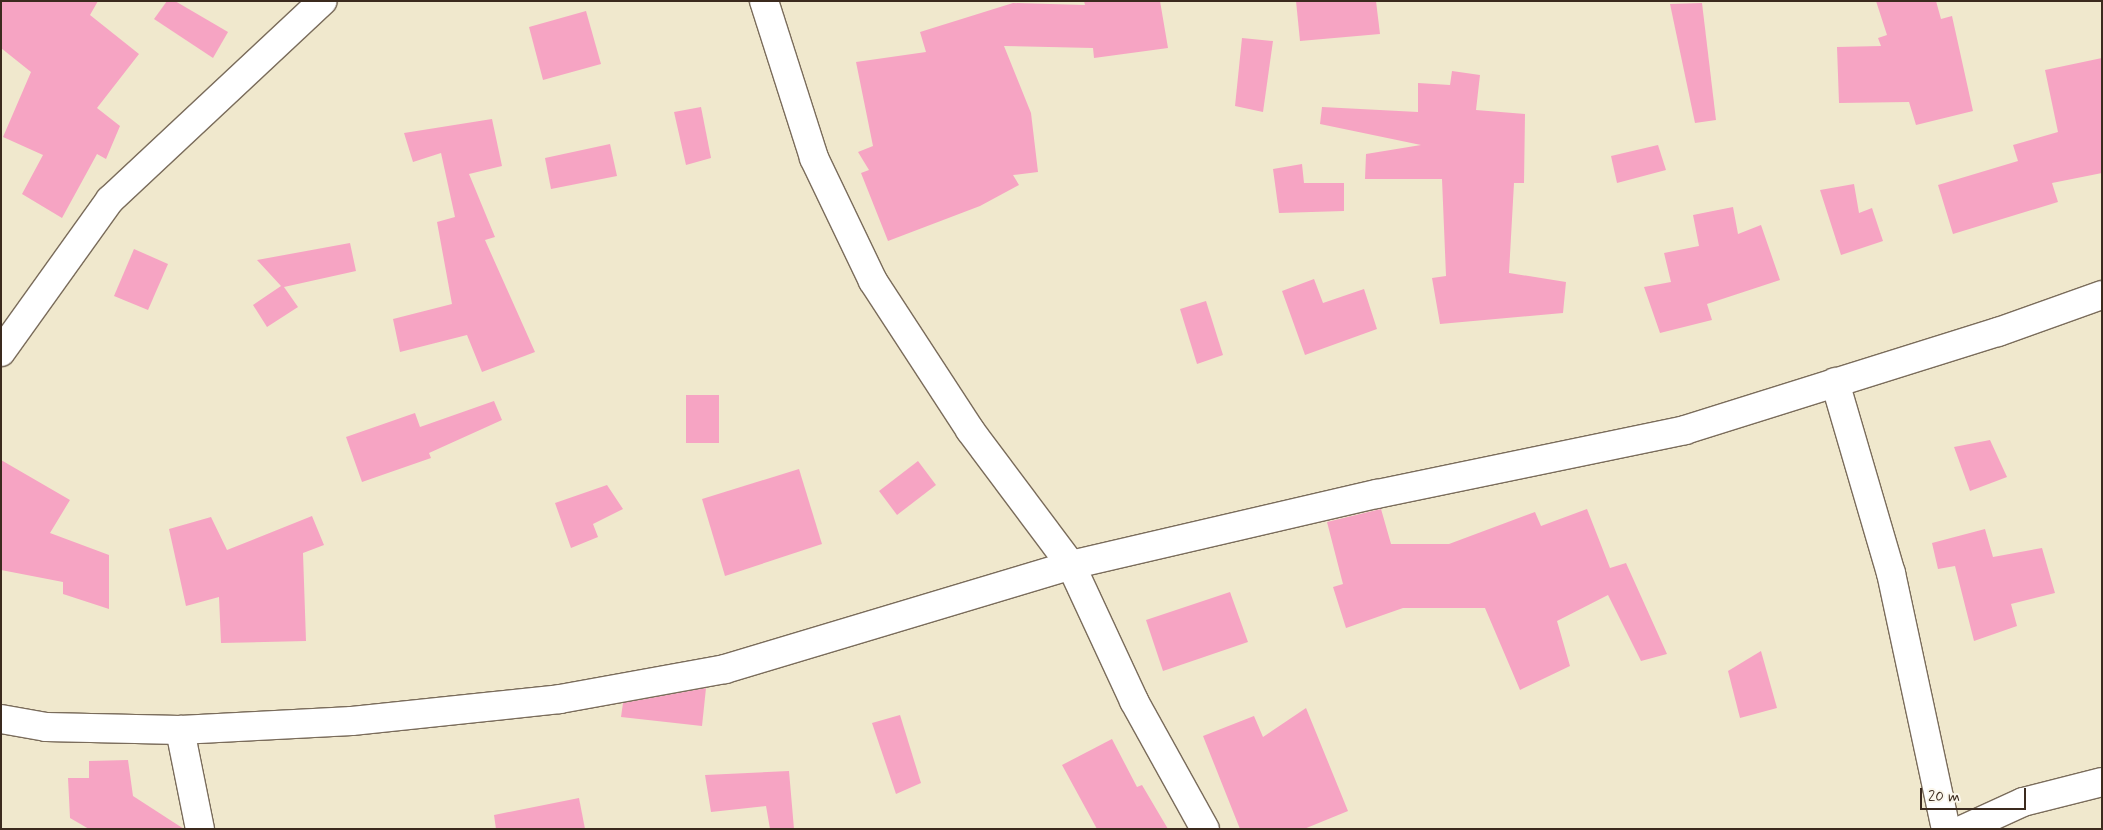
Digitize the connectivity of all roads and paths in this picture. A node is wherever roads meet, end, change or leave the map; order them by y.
1 (323, 1) edge
2 (764, 1) edge
3 (2102, 295) edge
4 (1, 352) edge
5 (1835, 382) junction
6 (1071, 565) junction
7 (1, 719) edge
8 (180, 730) junction
9 (2102, 782) edge
10 (200, 829) edge
11 (1205, 829) edge
12 (1946, 829) edge
13 (1964, 829) edge

1 - 4 street
2 - 6 street
3 - 5 street
5 - 6 street
5 - 12 street
6 - 8 street
6 - 11 street
7 - 8 street
8 - 10 street
9 - 13 street

